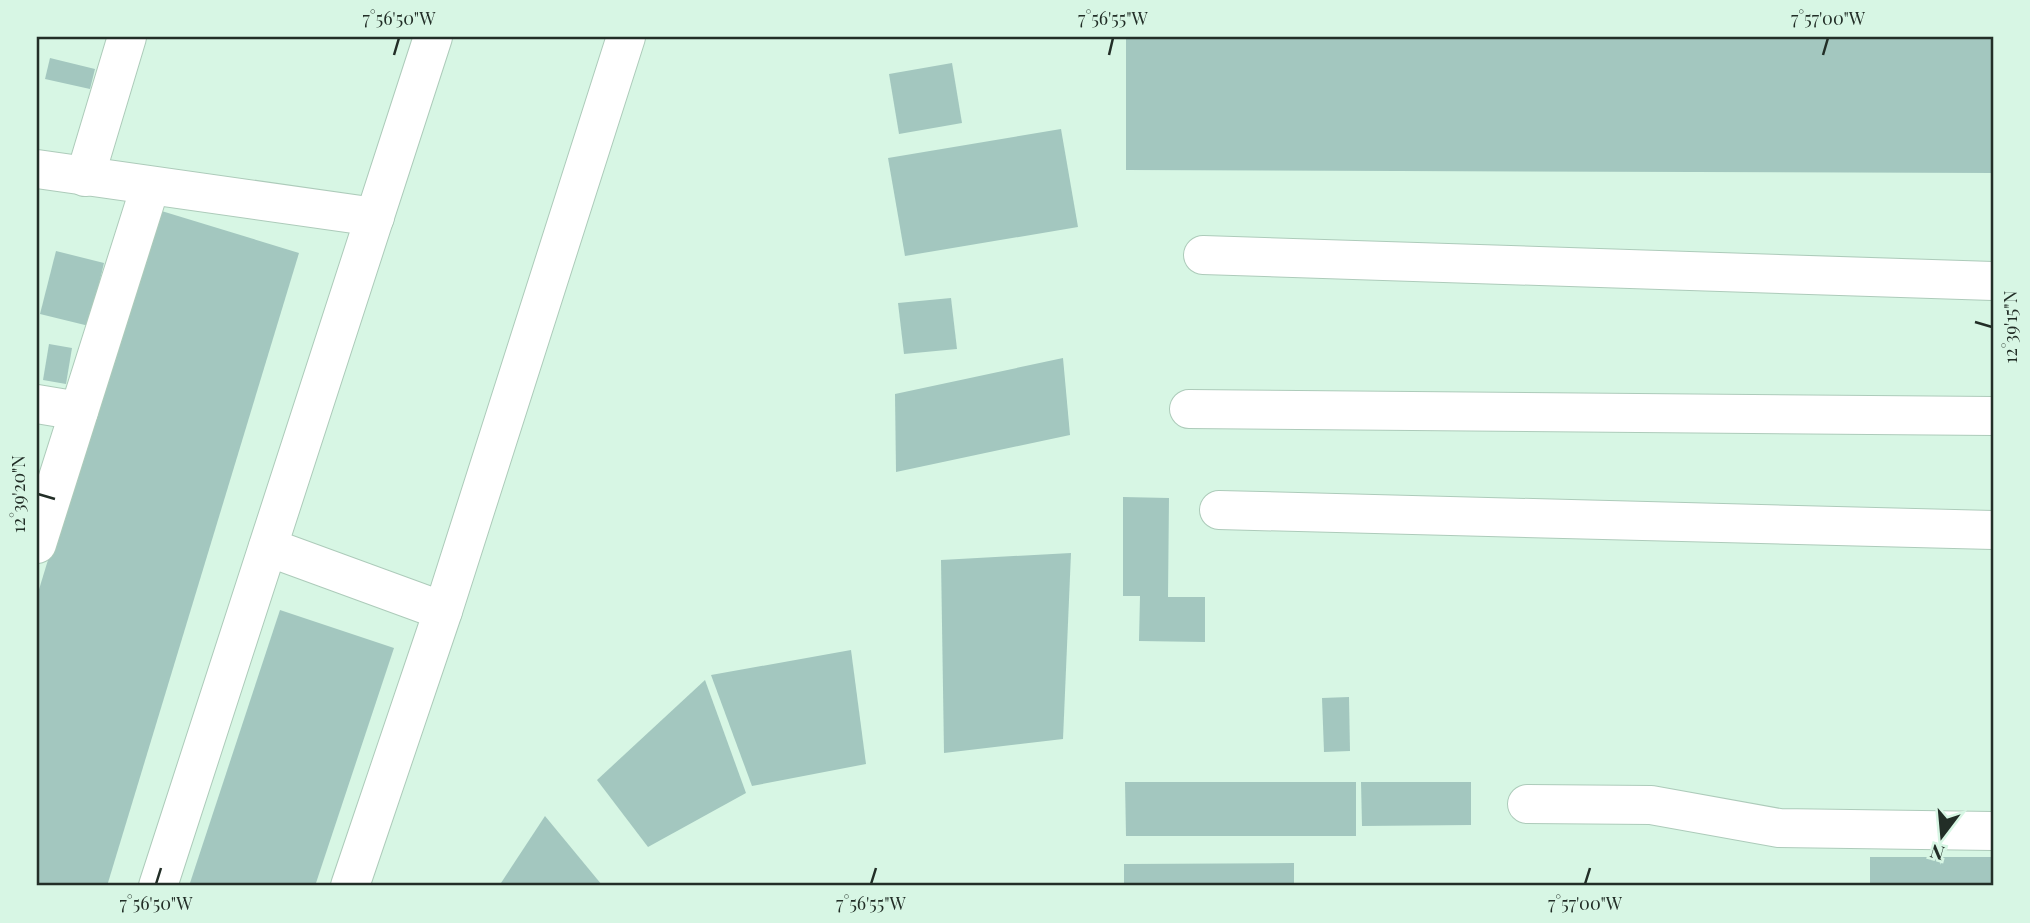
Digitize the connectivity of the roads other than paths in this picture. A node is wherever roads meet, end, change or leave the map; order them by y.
1 (127, 37) edge
2 (433, 37) edge
3 (626, 37) edge
4 (37, 169) edge
5 (85, 177) junction
6 (150, 187) junction
7 (375, 217) junction
8 (1203, 255) dead end
9 (1993, 281) edge
10 (37, 404) edge
11 (1189, 410) dead end
12 (79, 411) junction
13 (1993, 416) edge
14 (1219, 510) dead end
15 (1993, 530) edge
16 (37, 544) edge
17 (268, 547) junction
18 (443, 611) junction
19 (1527, 804) dead end
20 (1993, 831) edge
21 (158, 886) edge
22 (350, 886) edge

1 - 5 street
2 - 7 street
3 - 18 street
4 - 5 street
5 - 6 street
6 - 7 street
6 - 12 street
7 - 17 street
8 - 9 street
10 - 12 street
11 - 13 street
12 - 16 street
14 - 15 street
17 - 18 street
17 - 21 street
18 - 22 street
19 - 20 street

